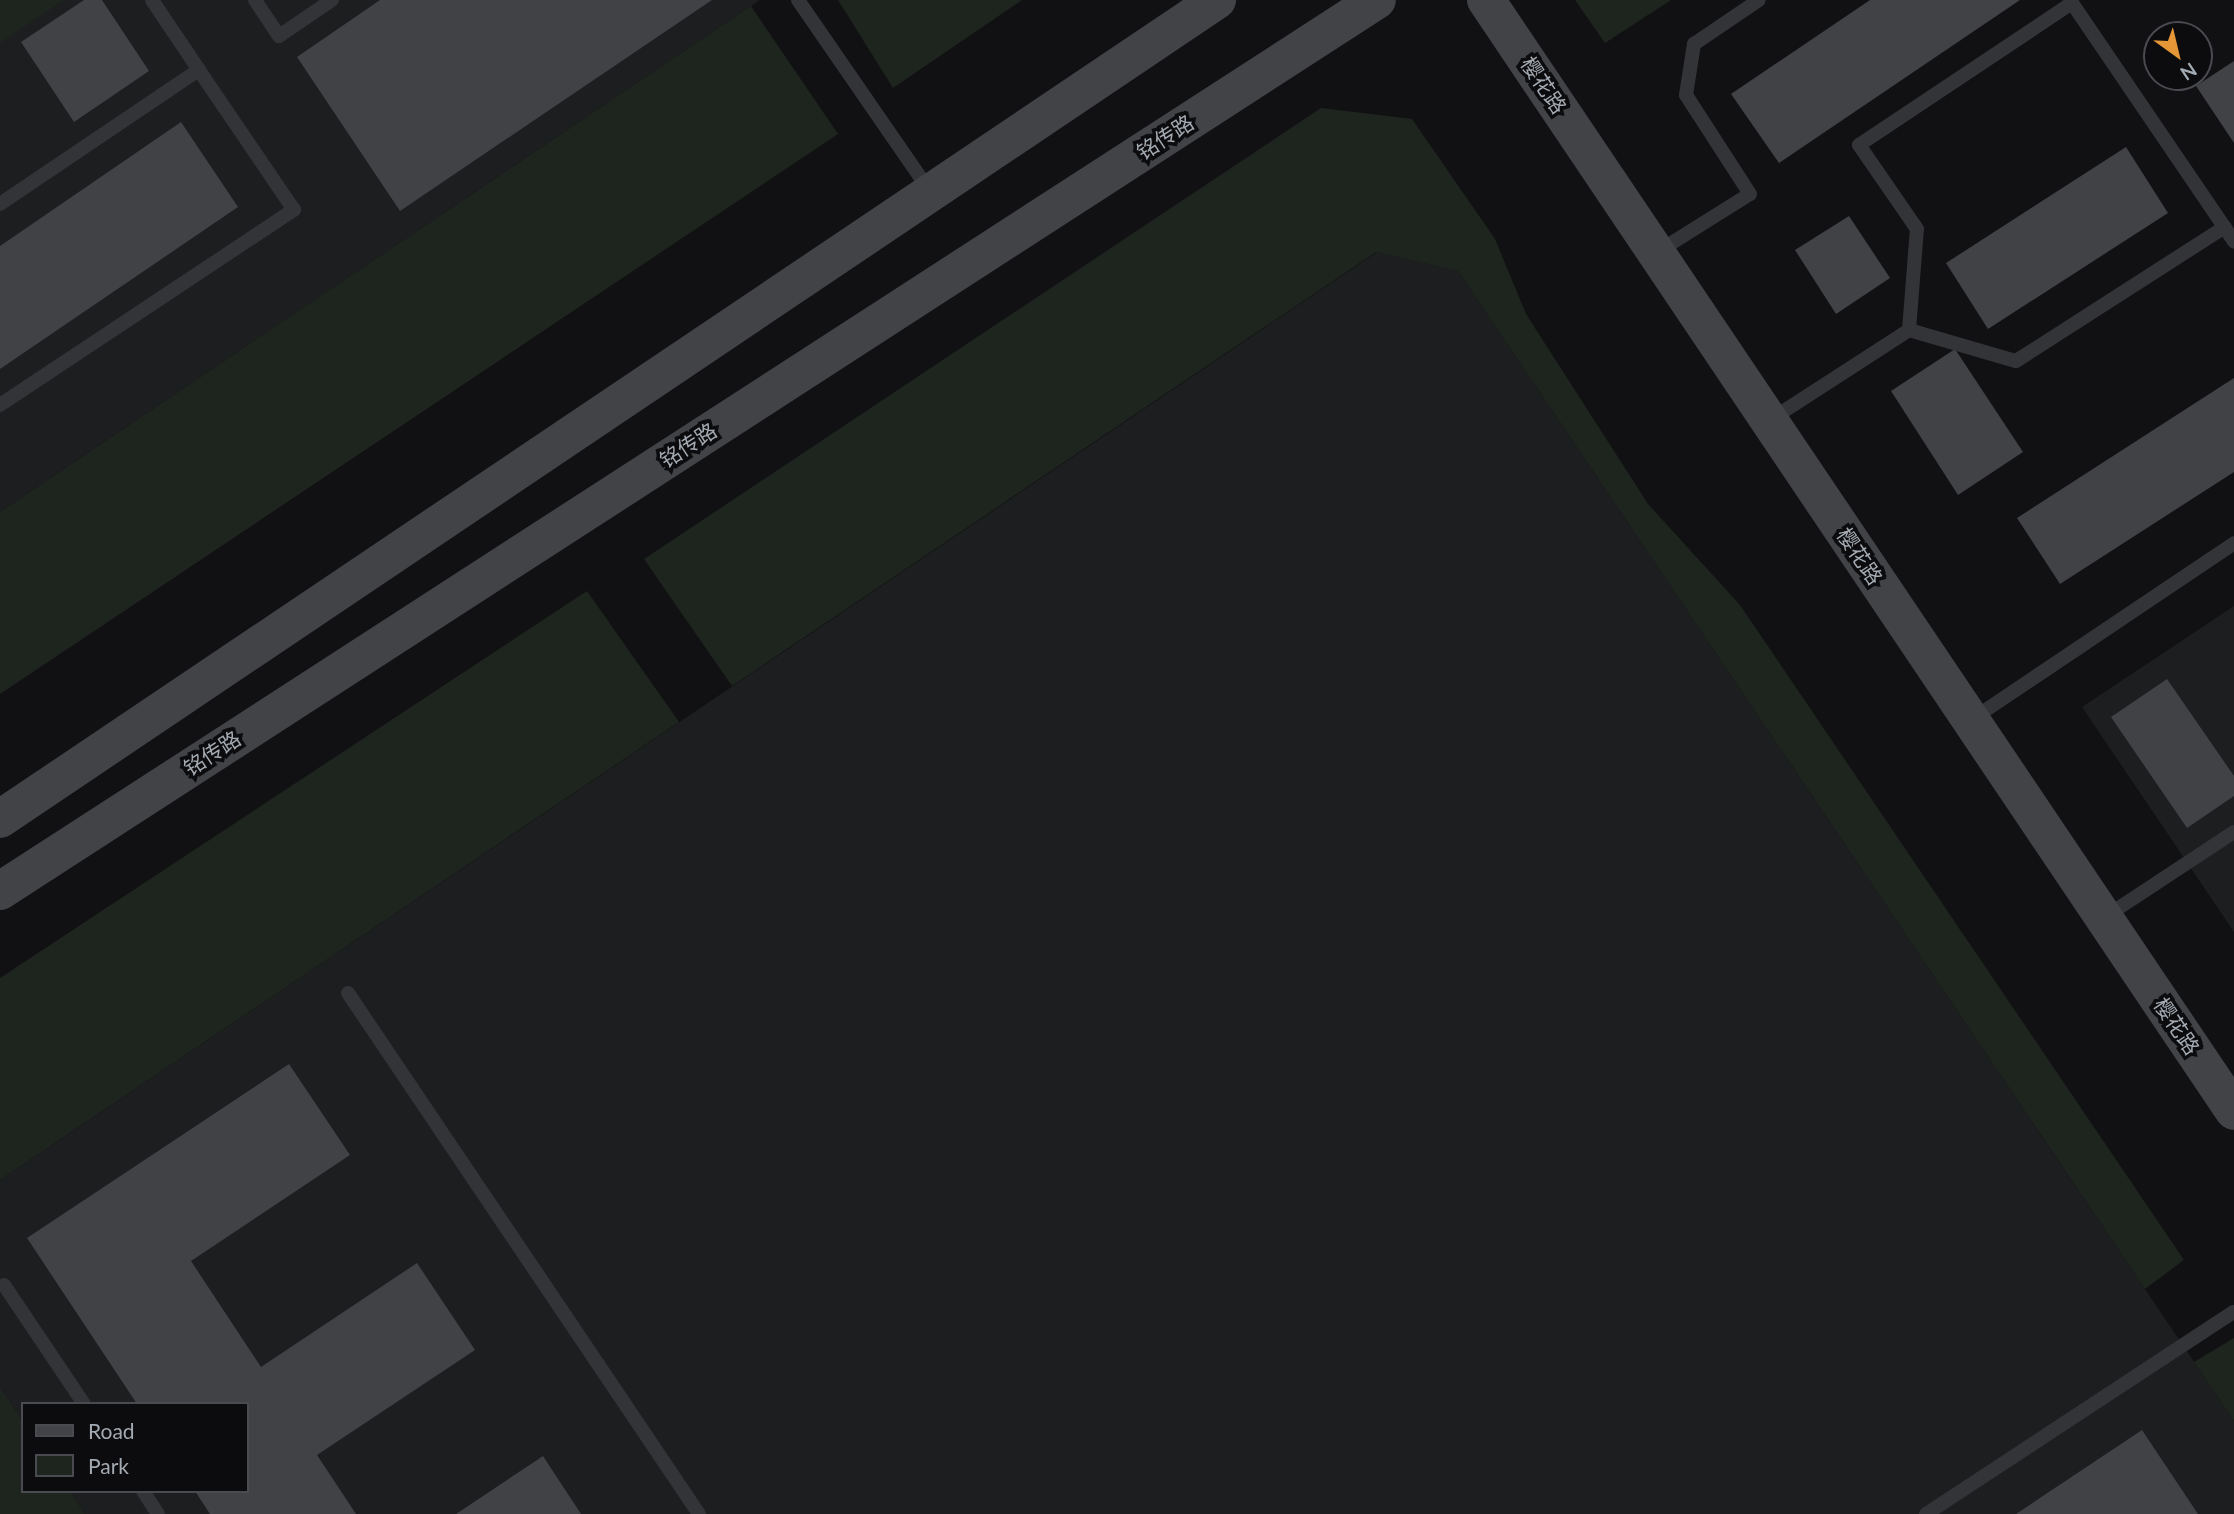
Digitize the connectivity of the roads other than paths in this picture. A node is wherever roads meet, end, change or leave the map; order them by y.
1 (152, 0) edge
2 (255, 0) edge
3 (332, 0) edge
4 (798, 0) edge
5 (1217, 0) edge
6 (1377, 0) edge
7 (1486, 0) edge
8 (1759, 0) edge
9 (2071, 1) edge
10 (199, 69) junction
11 (931, 192) junction
12 (0, 204) edge
13 (2225, 227) junction
14 (2234, 241) edge
15 (1656, 253) junction
16 (1909, 330) junction
17 (0, 405) edge
18 (1769, 420) junction
19 (2234, 543) edge
20 (1971, 720) junction
21 (0, 819) edge
22 (2234, 832) edge
23 (0, 891) edge
24 (2104, 918) junction
25 (348, 993) dead end
26 (2232, 1105) edge
27 (4, 1285) dead end
28 (2234, 1312) edge
29 (83, 1402) edge
30 (144, 1493) edge
31 (158, 1514) edge
32 (699, 1514) edge
33 (1926, 1514) edge

1 - 10 lane
2 - 3 lane
4 - 11 lane
5 - 11 main road
6 - 23 main road, 铭传路
7 - 15 main road, 樱花路
8 - 15 lane
9 - 13 lane
9 - 16 lane
10 - 12 lane
10 - 17 lane
11 - 21 main road
13 - 14 lane
13 - 16 lane
15 - 18 main road, 樱花路
16 - 18 lane
18 - 20 main road, 樱花路
19 - 20 lane
20 - 24 main road, 樱花路
22 - 24 lane
24 - 26 main road, 樱花路
25 - 32 lane
27 - 29 lane
28 - 33 lane
30 - 31 lane

